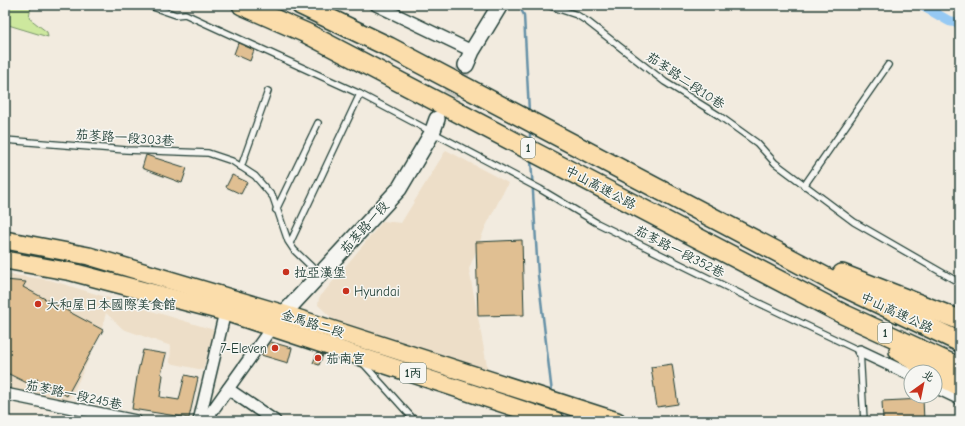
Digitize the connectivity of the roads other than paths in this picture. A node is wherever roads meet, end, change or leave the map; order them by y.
1 (147, 5) edge
2 (242, 5) edge
3 (302, 5) edge
4 (376, 5) edge
5 (500, 5) edge
6 (547, 5) edge
7 (472, 51) junction
8 (466, 65) tunnel mouth
9 (888, 65) dead end
10 (268, 91) dead end
11 (360, 94) junction
12 (318, 123) dead end
13 (435, 126) junction
14 (5, 140) edge
15 (241, 167) junction
16 (804, 186) junction
17 (276, 210) junction
18 (5, 240) edge
19 (290, 243) junction
20 (5, 260) edge
21 (796, 262) junction
22 (321, 275) junction
23 (960, 283) edge
24 (225, 312) junction
25 (284, 314) junction
26 (843, 314) junction
27 (960, 320) edge
28 (272, 327) junction
29 (960, 342) edge
30 (860, 351) junction
31 (355, 354) junction
32 (920, 364) edge
33 (960, 368) edge
34 (903, 372) edge
35 (943, 377) edge
36 (960, 386) edge
37 (228, 388) junction
38 (943, 391) edge
39 (5, 394) edge
40 (960, 399) edge
41 (555, 420) edge
42 (136, 421) edge
43 (199, 421) edge
44 (205, 421) edge
45 (275, 421) edge
46 (415, 421) edge
47 (616, 421) edge
48 (864, 421) edge

1 - 11 lane, 茄苳路一段352巷
2 - 26 highway, 中山高速公路 / 1
3 - 21 highway, 中山高速公路 / 1
4 - 7 street
5 - 7 street
6 - 16 lane, 茄苳路二段10巷
7 - 8 street
9 - 16 lane
10 - 15 lane
11 - 13 lane, 茄苳路一段352巷
11 - 19 lane
12 - 17 lane
13 - 22 street, 茄苳路一段
13 - 30 lane, 茄苳路一段352巷
14 - 15 lane, 茄苳路一段303巷
15 - 17 lane, 茄苳路一段303巷
16 - 23 lane, 茄苳路二段10巷
17 - 19 lane, 茄苳路一段303巷
18 - 25 main road, 金馬路二段 / 1丙
19 - 22 lane, 茄苳路一段303巷
20 - 24 main road, 金馬路二段 / 1丙
21 - 27 highway
21 - 29 highway, 中山高速公路 / 1
22 - 25 street, 茄苳路一段
24 - 28 main road, 金馬路二段 / 1丙
24 - 43 street
25 - 28 street, 茄苳路一段
25 - 47 main road, 金馬路二段 / 1丙
26 - 32 highway
26 - 33 highway, 中山高速公路 / 1
28 - 31 main road, 金馬路二段 / 1丙
28 - 37 street, 茄苳路一段
30 - 34 street
30 - 48 lane
31 - 41 main road, 金馬路二段 / 1丙
31 - 46 lane
35 - 36 highway
37 - 44 street, 茄苳路一段
37 - 45 street
38 - 40 street
39 - 42 street, 茄苳路一段245巷

